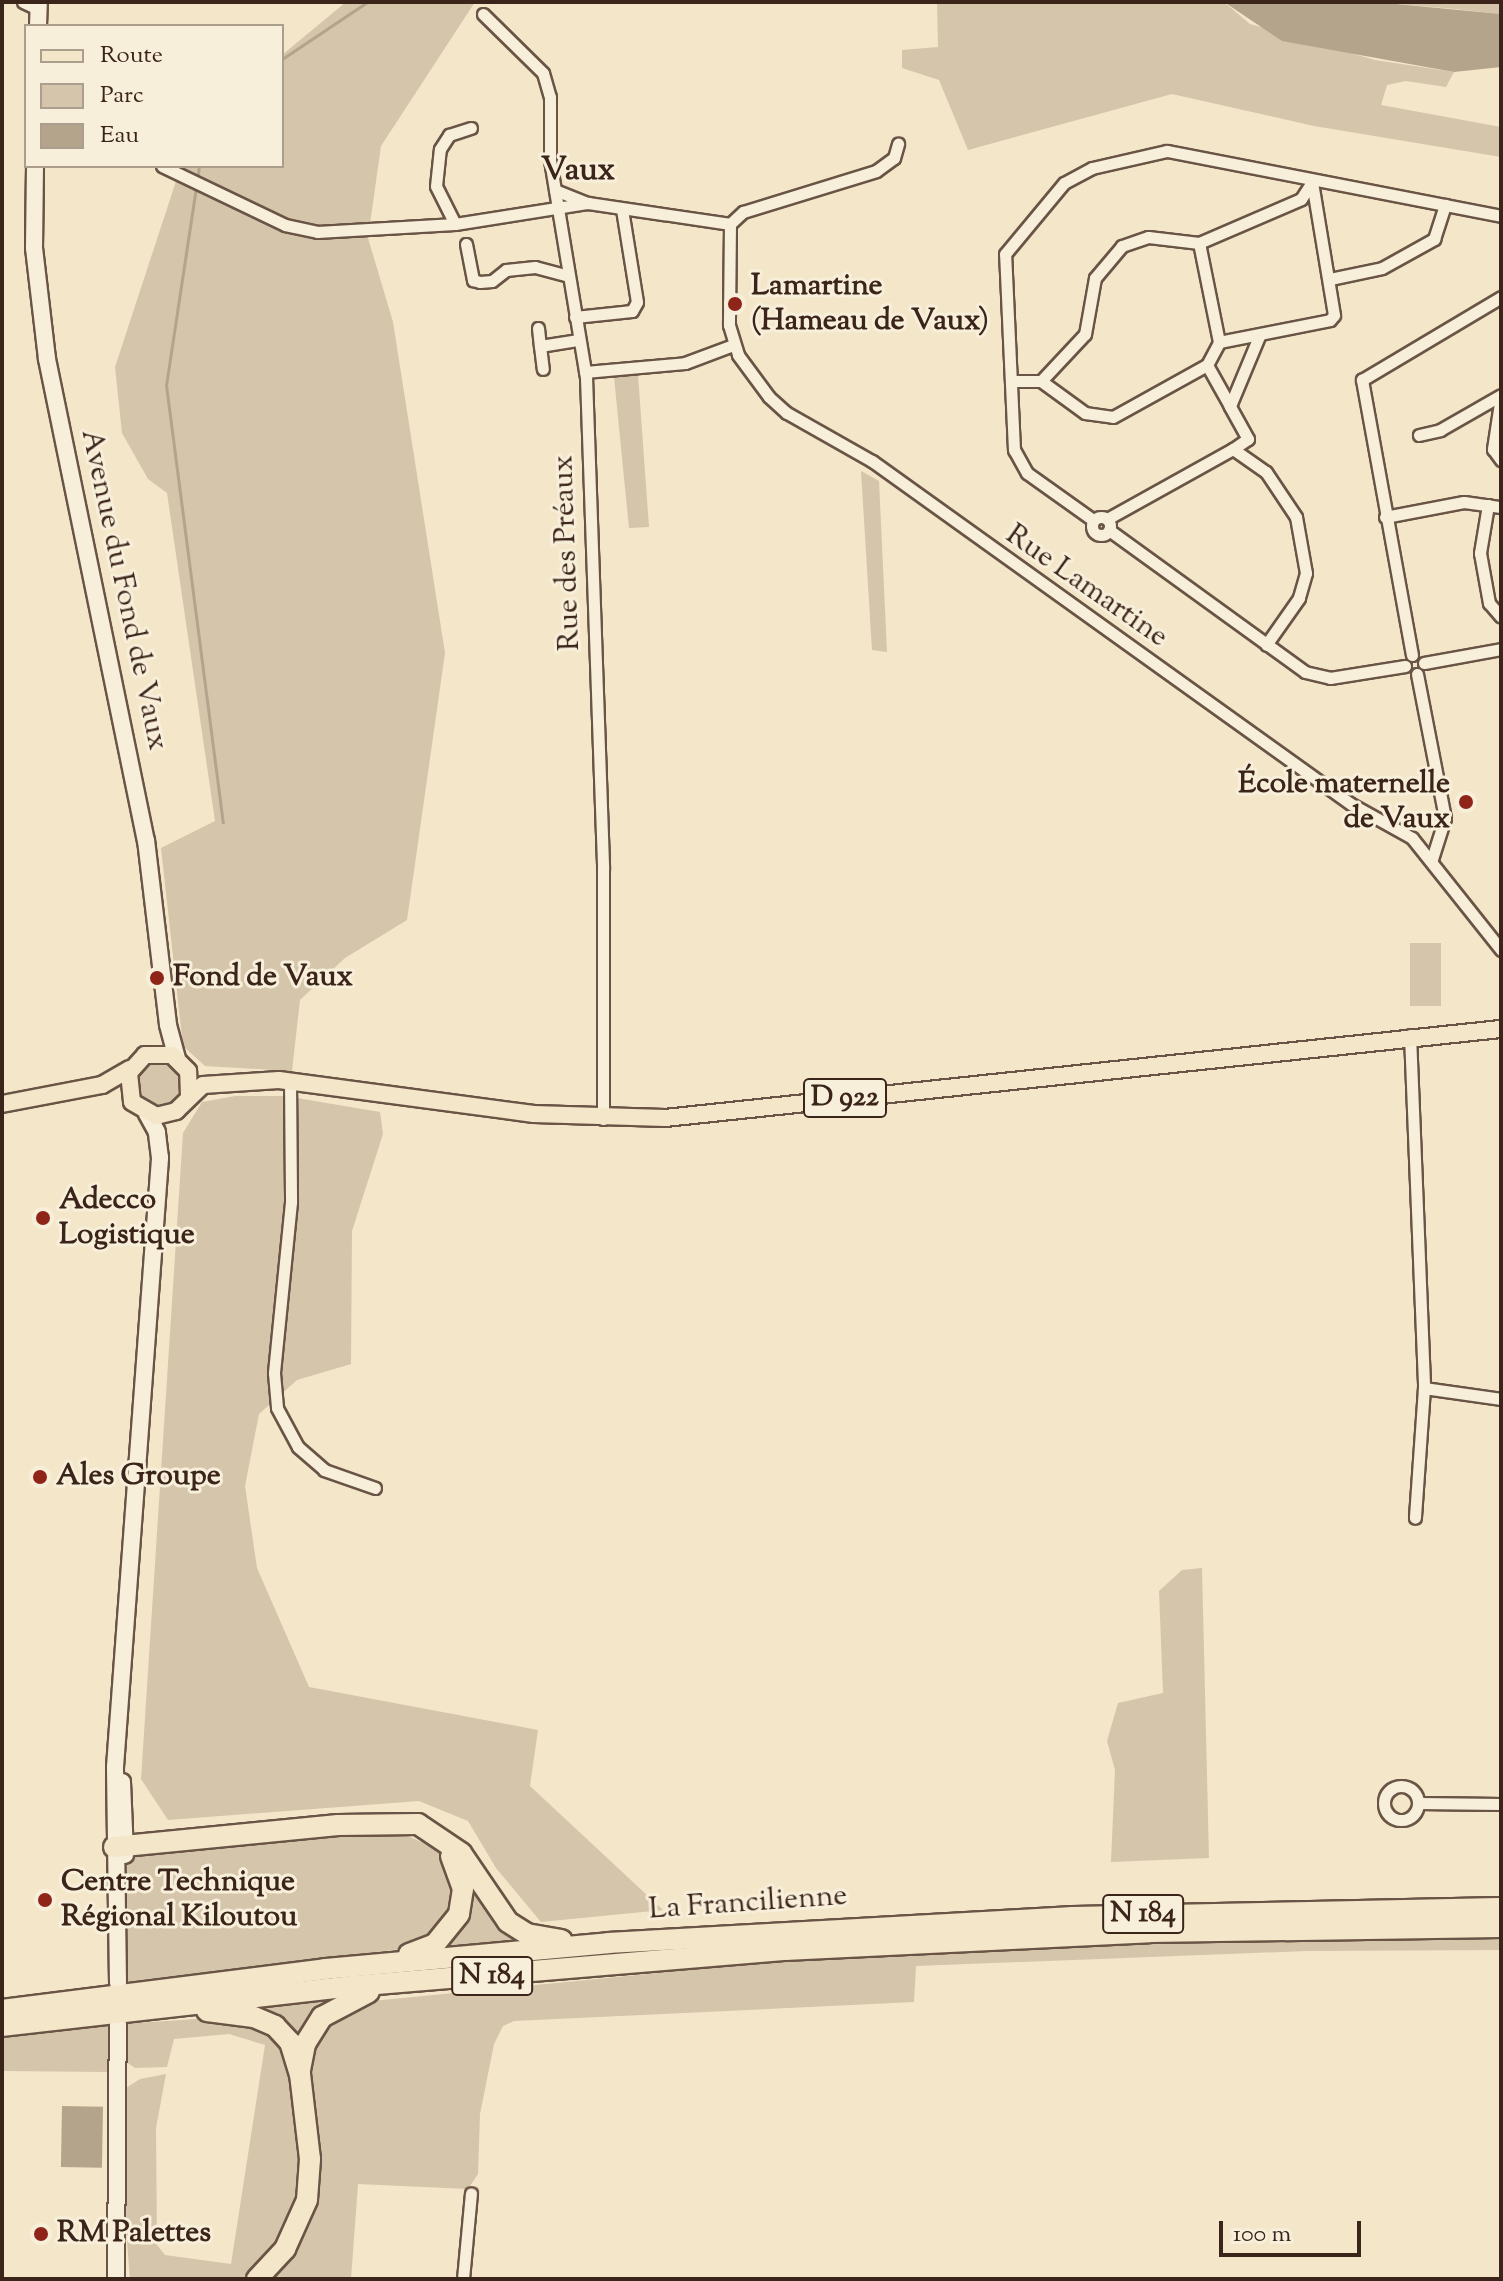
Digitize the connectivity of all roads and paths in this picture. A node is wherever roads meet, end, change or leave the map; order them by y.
1 (33, 4) edge
2 (483, 14) dead end
3 (38, 24) edge
4 (471, 128) dead end
5 (898, 144) dead end
6 (35, 168) edge
7 (167, 168) edge
8 (1312, 182) junction
9 (555, 190) junction
10 (588, 203) junction
11 (1445, 205) junction
12 (559, 207) junction
13 (622, 209) junction
14 (1501, 216) edge
15 (455, 224) junction
16 (730, 224) junction
17 (1199, 243) junction
18 (466, 244) dead end
19 (569, 276) junction
20 (1330, 279) junction
21 (1501, 297) edge
22 (575, 317) junction
23 (538, 328) dead end
24 (1260, 334) junction
25 (579, 340) junction
26 (1219, 342) junction
27 (733, 345) junction
28 (540, 346) junction
29 (1207, 365) junction
30 (543, 369) dead end
31 (585, 372) junction
32 (1011, 381) junction
33 (1041, 381) junction
34 (1501, 396) edge
35 (1230, 406) junction
36 (1419, 435) dead end
37 (1233, 449) junction
38 (1501, 460) edge
39 (1488, 505) junction
40 (1501, 507) edge
41 (1385, 517) junction
42 (1108, 525) junction
43 (1501, 617) edge
44 (1266, 645) junction
45 (1501, 649) edge
46 (1412, 655) junction
47 (1405, 666) junction
48 (1420, 668) junction
49 (1432, 859) junction
50 (1501, 950) edge
51 (1501, 1019) edge
52 (168, 1025) junction
53 (1501, 1029) edge
54 (1410, 1035) junction
55 (155, 1052) junction
56 (181, 1062) junction
57 (130, 1069) junction
58 (285, 1080) junction
59 (189, 1096) junction
60 (46, 1098) junction
61 (130, 1098) junction
62 (2, 1104) edge
63 (176, 1111) junction
64 (147, 1114) junction
65 (603, 1119) junction
66 (160, 1158) junction
67 (1424, 1388) junction
68 (1501, 1399) edge
69 (375, 1488) dead end
70 (1415, 1518) dead end
71 (1418, 1803) dead end
72 (1501, 1804) edge
73 (385, 1822) junction
74 (120, 1847) junction
75 (1501, 1908) edge
76 (1501, 1927) edge
77 (609, 1943) junction
78 (325, 1969) junction
79 (118, 1983) dead end
80 (404, 1983) junction
81 (147, 2009) junction
82 (2, 2010) edge
83 (118, 2024) dead end
84 (2, 2026) edge
85 (300, 2074) junction
86 (471, 2193) dead end
87 (117, 2197) junction
88 (116, 2279) edge
89 (127, 2279) edge
90 (257, 2279) edge
91 (463, 2279) edge

1 - 3 street
2 - 9 street, Rue des Préaux
4 - 15 street
5 - 16 street
6 - 52 street, Avenue du Fond de Vaux
7 - 15 street
8 - 11 street
8 - 17 street
8 - 20 street
8 - 32 street
9 - 10 street
9 - 12 street, Rue des Préaux
10 - 12 street
10 - 13 street
11 - 14 street
11 - 20 street
12 - 15 street
12 - 19 street, Rue des Préaux
13 - 16 street
13 - 22 street
16 - 27 street, Rue Lamartine
17 - 26 street
17 - 33 street
18 - 19 street
19 - 22 street, Rue des Préaux
20 - 24 street
21 - 41 street
22 - 25 street, Rue des Préaux
23 - 28 street
24 - 26 street
24 - 35 street
25 - 28 street
25 - 31 street, Rue des Préaux
26 - 29 street
27 - 31 street
27 - 49 street, Rue Lamartine
28 - 30 street
29 - 33 street
29 - 35 street
31 - 65 street, Rue des Préaux
32 - 33 street
32 - 42 street
34 - 36 street
34 - 38 street
35 - 37 street
37 - 42 street
37 - 44 street
39 - 40 street
39 - 41 street
39 - 43 street
41 - 46 street
42 - 44 street
44 - 47 street
45 - 48 street
46 - 47 street
46 - 48 street
47 - 48 street
48 - 49 street
49 - 50 street, Rue Lamartine
51 - 54 main road, D 922
52 - 55 street
52 - 56 street, Avenue du Fond de Vaux
53 - 54 main road, D 922
54 - 65 main road, D 922
54 - 67 street
55 - 56 main road
55 - 57 main road
56 - 58 main road, D 922
56 - 59 main road
57 - 60 main road
57 - 61 main road
58 - 59 main road, D 922
58 - 65 main road, D 922
58 - 69 street
59 - 63 main road
60 - 61 main road
60 - 62 main road
61 - 64 main road
63 - 64 main road
63 - 66 street
64 - 66 street
66 - 74 street
67 - 68 street
67 - 70 street
71 - 72 street
73 - 74 highway
73 - 77 highway
73 - 78 highway
74 - 79 street
75 - 77 highway, La Francilienne / N 184
76 - 80 highway, La Francilienne / N 184
77 - 78 highway, La Francilienne / N 184
78 - 82 highway, La Francilienne / N 184
80 - 81 highway, La Francilienne / N 184
80 - 85 highway
81 - 84 highway, La Francilienne / N 184
81 - 85 highway
83 - 87 street
85 - 90 highway
86 - 91 street
87 - 88 street
87 - 89 street

